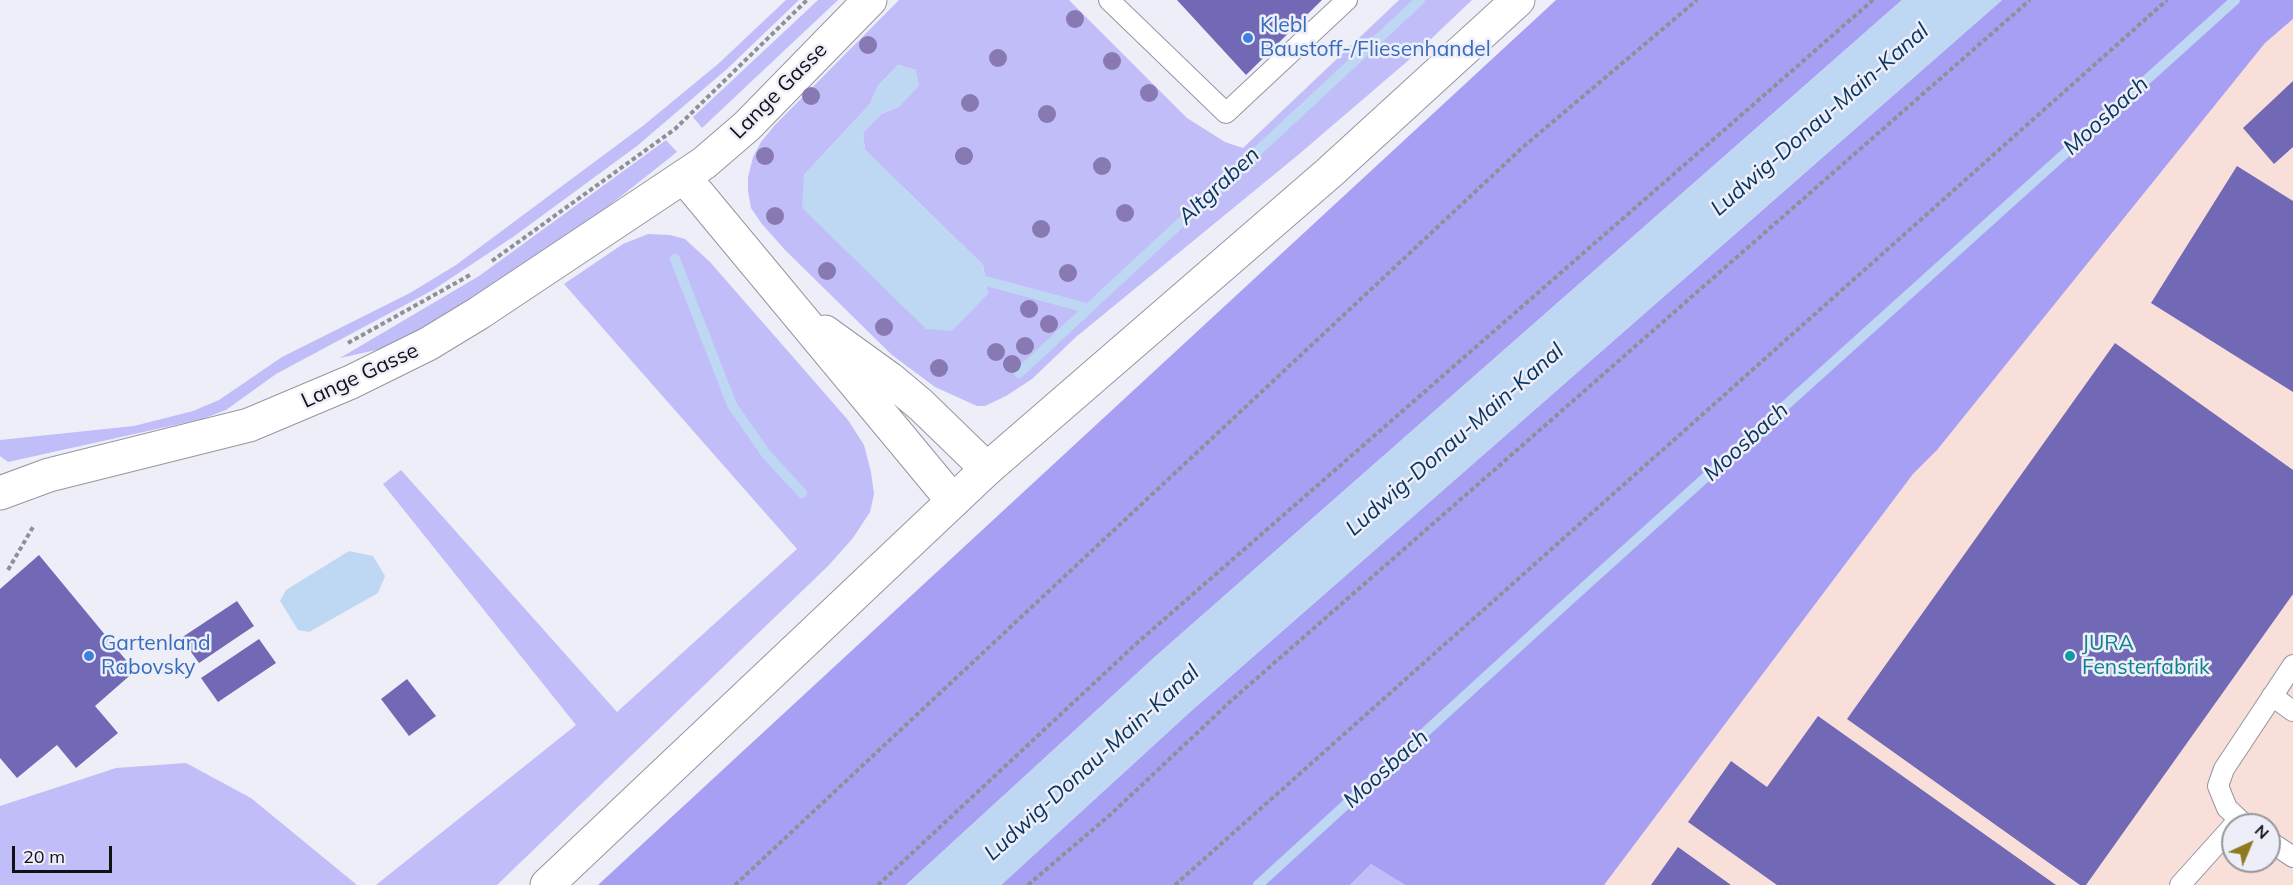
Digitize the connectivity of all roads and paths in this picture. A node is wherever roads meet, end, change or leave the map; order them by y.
1 (807, 0) edge
2 (870, 0) edge
3 (1109, 0) edge
4 (1347, 0) edge
5 (1518, 0) edge
6 (1697, 0) edge
7 (1873, 0) edge
8 (2030, 0) edge
9 (2167, 0) edge
10 (684, 177) junction
11 (486, 265) dead end
12 (477, 272) dead end
13 (792, 309) junction
14 (344, 345) dead end
15 (987, 469) junction
16 (0, 493) edge
17 (953, 501) junction
18 (33, 527) dead end
19 (8, 570) dead end
20 (2293, 665) edge
21 (2272, 696) junction
22 (2293, 711) edge
23 (2230, 813) edge
24 (2221, 842) edge
25 (547, 885) edge
26 (735, 885) edge
27 (878, 885) edge
28 (1028, 885) edge
29 (1175, 885) edge
30 (2180, 885) edge

1 - 11 path
2 - 10 street, Lange Gasse
3 - 4 lane
5 - 15 street
6 - 26 path
7 - 27 path
8 - 28 path
9 - 29 path
10 - 13 street
10 - 16 street, Lange Gasse
12 - 14 path
13 - 15 street
13 - 17 street
15 - 17 street
17 - 25 street
18 - 19 path
20 - 21 lane
21 - 22 lane
21 - 23 lane
24 - 30 lane

